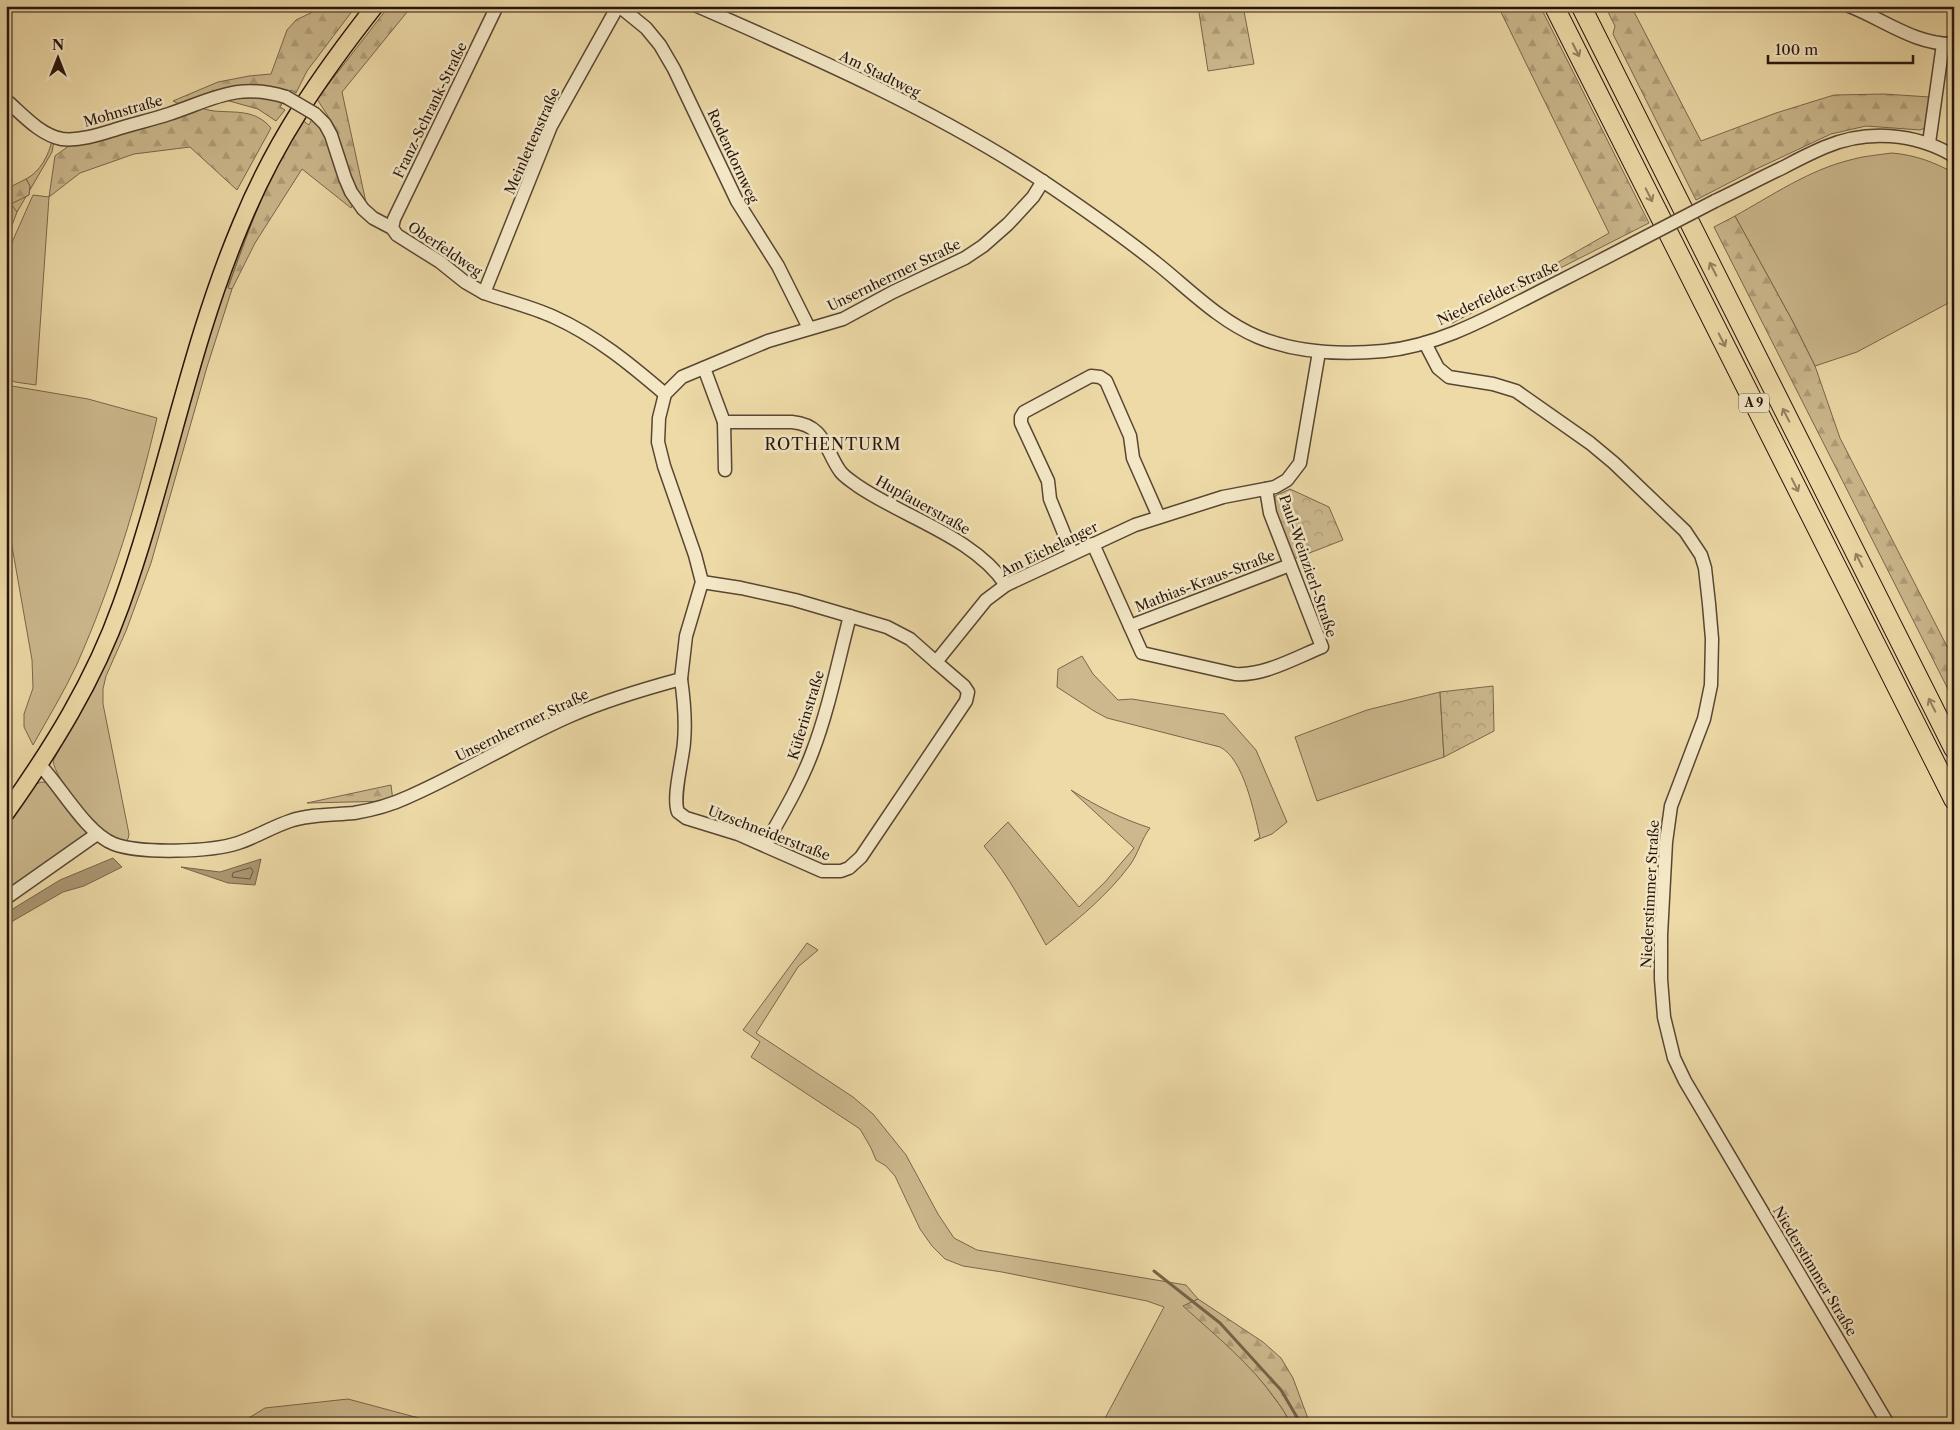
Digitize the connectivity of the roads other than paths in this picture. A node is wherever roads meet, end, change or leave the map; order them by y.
1 (375, 6) edge
2 (497, 6) edge
3 (619, 6) edge
4 (697, 6) edge
5 (1554, 6) edge
6 (1581, 6) edge
7 (1849, 6) edge
8 (1948, 44) edge
9 (6, 100) edge
10 (315, 114) joint
11 (1929, 143) junction
12 (1954, 156) edge
13 (1043, 181) junction
14 (392, 228) junction
15 (484, 293) junction
16 (808, 328) junction
17 (1425, 343) junction
18 (1319, 352) junction
19 (704, 368) junction
20 (665, 394) junction
21 (724, 422) junction
22 (725, 470) dead end
23 (1266, 489) junction
24 (1159, 517) junction
25 (1093, 544) junction
26 (1072, 553) junction
27 (1290, 565) junction
28 (702, 582) junction
29 (1006, 585) junction
30 (850, 616) junction
31 (1130, 626) junction
32 (936, 662) junction
33 (681, 678) junction
34 (1954, 749) edge
35 (40, 765) junction
36 (1954, 800) edge
37 (6, 813) edge
38 (96, 834) junction
39 (765, 845) junction
40 (6, 898) edge
41 (1888, 1424) edge

1 - 35 main road
2 - 14 street, Franz-Schrank-Straße
3 - 15 street, Meinlettenstraße
3 - 16 street, Rodendornweg
4 - 13 street, Am Stadtweg
5 -> 36 highway, A 9
34 -> 6 highway, A 9
7 - 8 street
8 - 11 street
9 - 10 street, Mohnstraße, bridge
10 - 14 street, Oberfeldweg
11 - 12 street, Niederfelder Straße
11 - 17 street, Niederfelder Straße, bridge
13 - 16 street, Unsernherrner Straße
13 - 18 street, Niederfelder Straße
14 - 15 street, Oberfeldweg
15 - 20 street, Oberfeldweg
16 - 19 street, Unsernherrner Straße
17 - 18 street, Niederfelder Straße
17 - 41 street, Niederstimmer Straße
18 - 23 street, Am Eichelanger
19 - 20 street, Unsernherrner Straße
19 - 21 street
20 - 28 street
21 - 22 street
21 - 29 street, Hupfauerstraße
23 - 24 street, Am Eichelanger
23 - 27 street, Paul-Weinzierl-Straße
24 - 25 street, Am Eichelanger
24 - 26 street
25 - 26 street, Am Eichelanger
25 - 31 street, Paul-Weinzierl-Straße
26 - 29 street, Am Eichelanger
27 - 31 street, Mathias-Kraus-Straße
27 - 31 street, Paul-Weinzierl-Straße
28 - 30 street
28 - 33 street
29 - 32 street, Am Eichelanger
30 - 32 street
30 - 39 street, Küferinstraße
32 - 39 street, Utzschneiderstraße
33 - 38 street, Unsernherrner Straße
33 - 39 street, Utzschneiderstraße
35 - 37 main road
35 - 38 street
38 - 40 street

